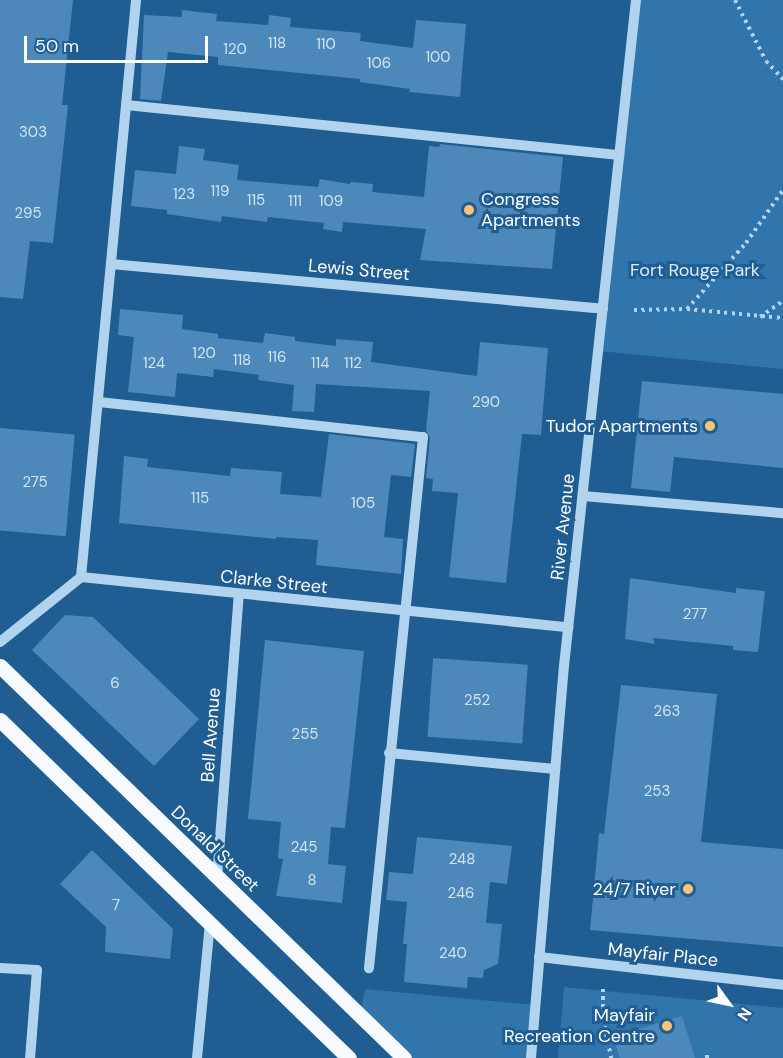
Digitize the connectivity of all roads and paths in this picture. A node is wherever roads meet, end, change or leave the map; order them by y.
1 (136, 0) edge
2 (636, 0) edge
3 (735, 0) edge
4 (783, 79) edge
5 (126, 105) junction
6 (619, 155) junction
7 (783, 190) edge
8 (111, 264) junction
9 (783, 301) edge
10 (603, 309) junction
11 (687, 309) junction
12 (634, 310) dead end
13 (760, 317) junction
14 (783, 318) edge
15 (99, 402) junction
16 (583, 495) junction
17 (783, 513) edge
18 (81, 576) junction
19 (239, 595) junction
20 (405, 612) junction
21 (568, 627) junction
22 (0, 642) edge
23 (0, 666) edge
24 (0, 720) edge
25 (389, 753) junction
26 (555, 769) junction
27 (217, 878) junction
28 (210, 923) junction
29 (539, 957) junction
30 (0, 968) edge
31 (369, 968) dead end
32 (783, 985) edge
33 (603, 989) dead end
34 (30, 1058) edge
35 (197, 1058) edge
36 (349, 1058) edge
37 (404, 1058) edge
38 (531, 1058) edge
39 (611, 1058) edge

1 - 5 street
2 - 6 street, River Avenue
3 - 4 path
5 - 6 street
5 - 8 street
6 - 10 street, River Avenue
7 - 11 path
8 - 10 street, Lewis Street
8 - 15 street
9 - 13 path
10 - 16 street, River Avenue
11 - 12 path
11 - 13 path
13 - 14 path
15 - 18 street
15 - 20 street
16 - 17 street
16 - 21 street, River Avenue
18 - 19 street, Clarke Street
18 - 22 street
19 - 20 street, Clarke Street
19 - 27 street, Bell Avenue
20 - 21 street, Clarke Street
20 - 25 street
21 - 26 street, River Avenue
23 - 27 main road, Donald Street
24 - 28 main road
25 - 26 street
25 - 31 street
26 - 29 street, River Avenue
27 - 37 main road, Donald Street
28 - 35 street
28 - 36 main road
29 - 32 street, Mayfair Place
29 - 38 street, River Avenue
30 - 34 street
33 - 39 path

